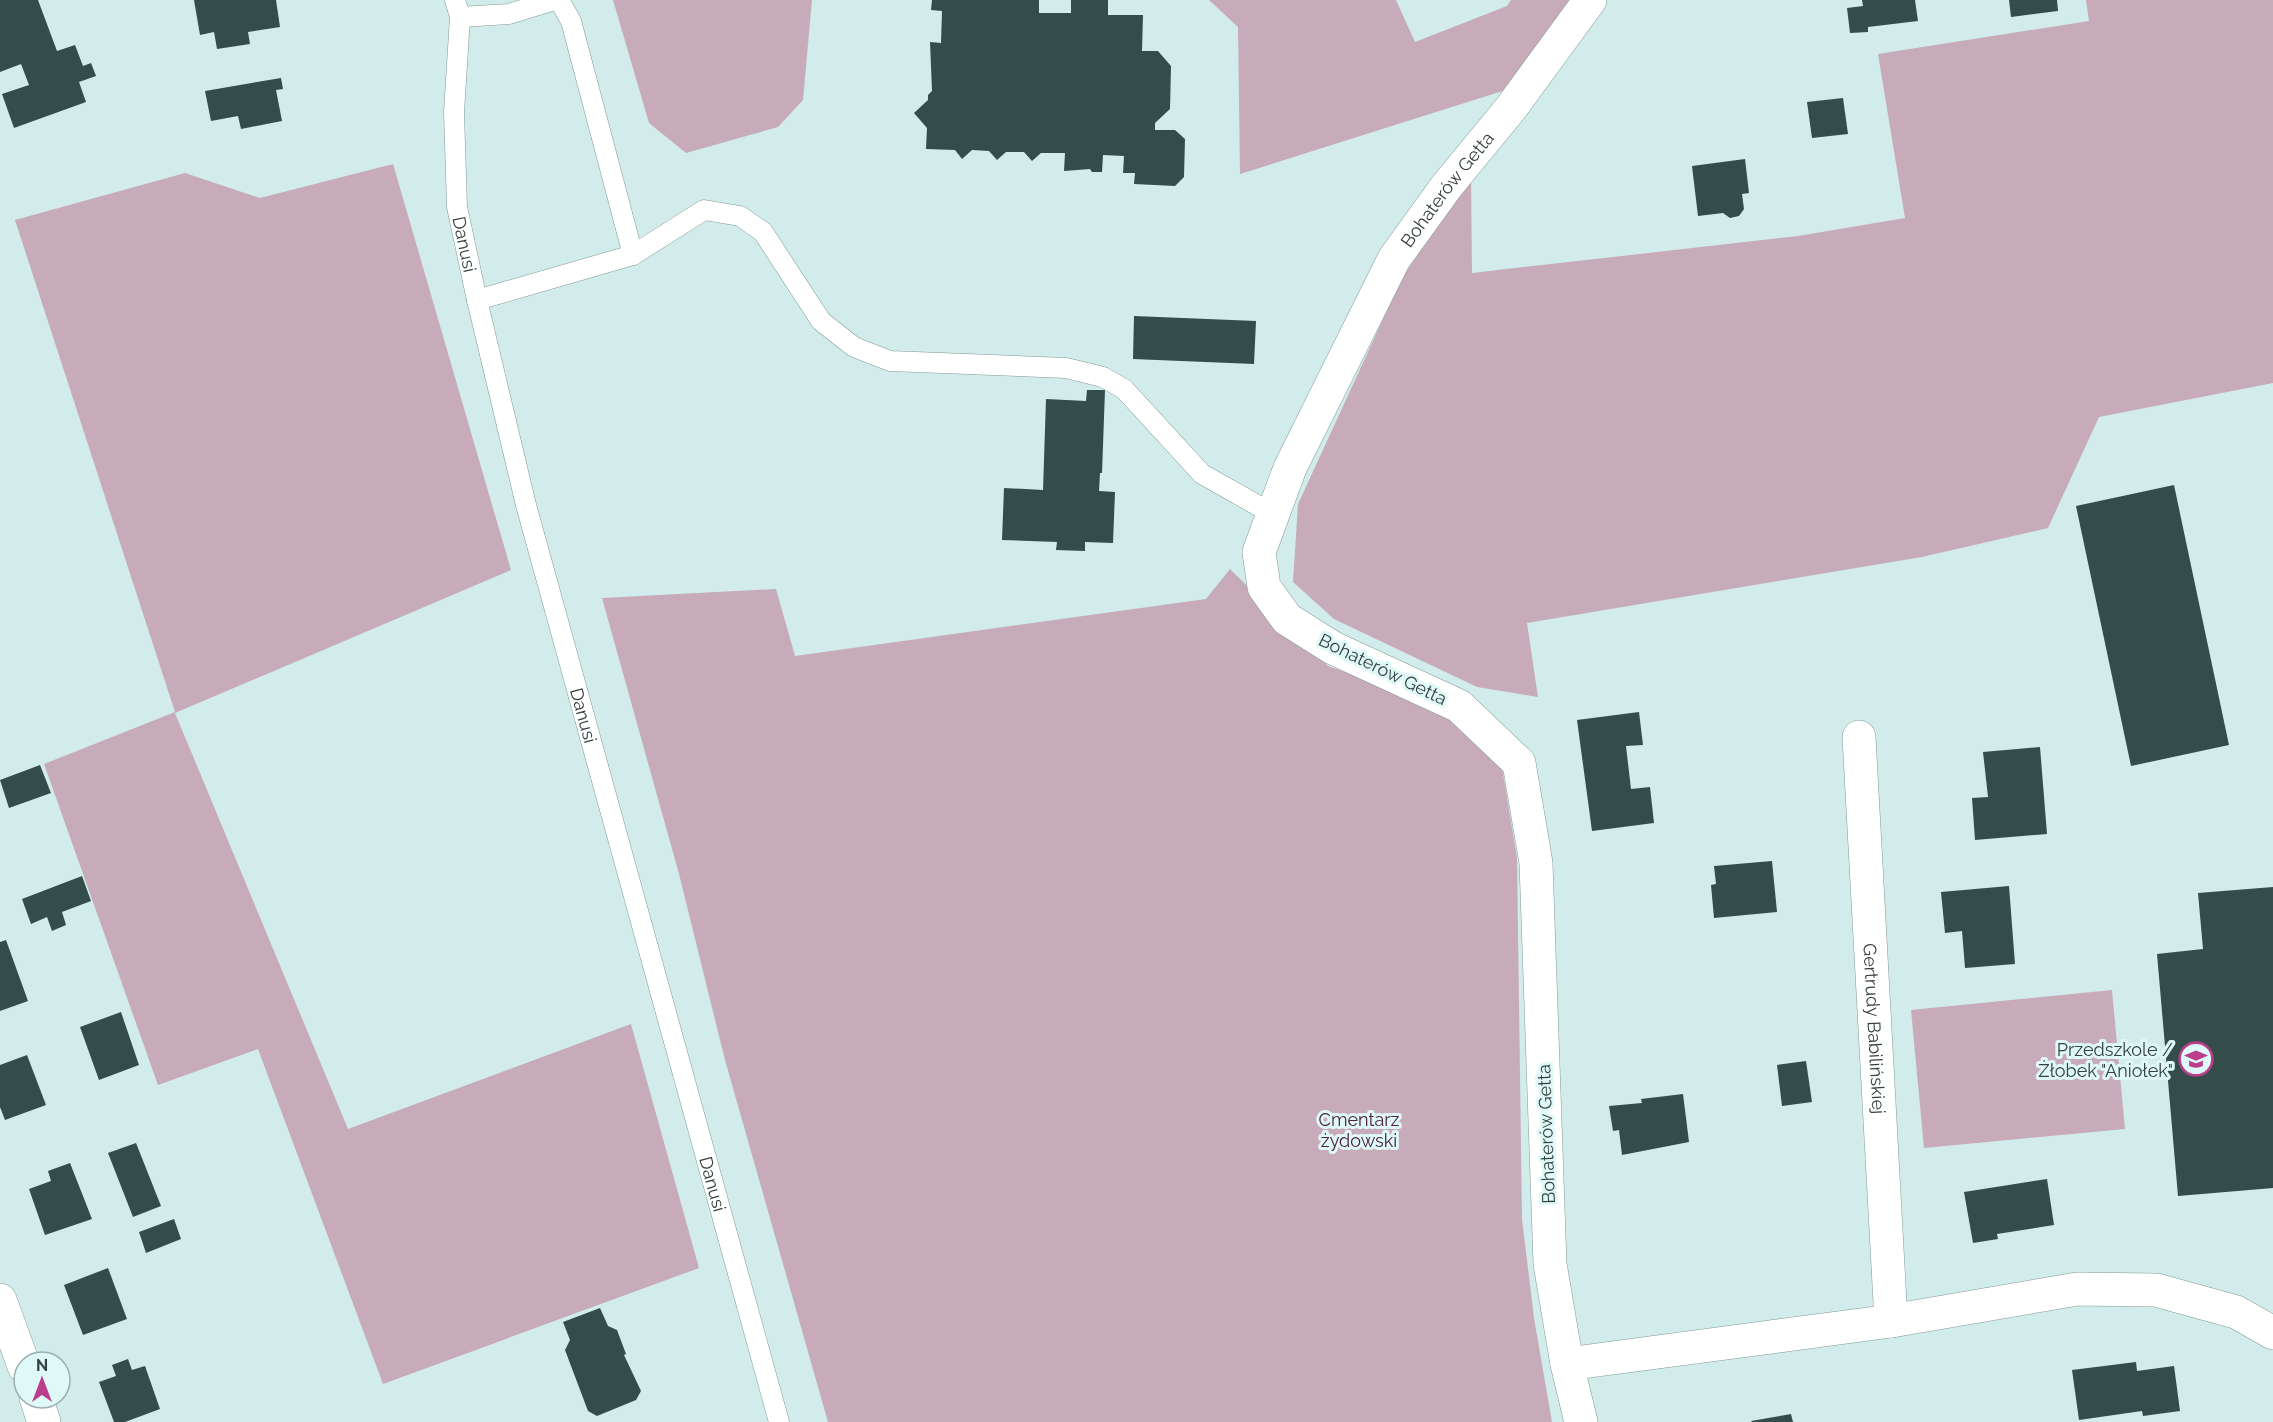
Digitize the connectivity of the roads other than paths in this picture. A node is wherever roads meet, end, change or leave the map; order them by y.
1 (555, 0) edge
2 (560, 0) edge
3 (1590, 0) edge
4 (458, 8) edge
5 (633, 255) junction
6 (477, 300) junction
7 (1272, 513) junction
8 (1858, 737) dead end
9 (0, 1300) edge
10 (1891, 1322) junction
11 (2273, 1333) edge
12 (18, 1350) edge
13 (1567, 1365) junction
14 (779, 1422) edge
15 (1581, 1422) edge

1 - 4 lane
2 - 5 lane
3 - 7 street, Bohaterów Getta
4 - 6 lane, Danusi
5 - 6 lane
5 - 7 lane
6 - 14 lane, Danusi
7 - 13 street, Bohaterów Getta
8 - 10 street, Gertrudy Babilińskiej
9 - 12 street
10 - 11 street
10 - 13 street
13 - 15 street, Bohaterów Getta

